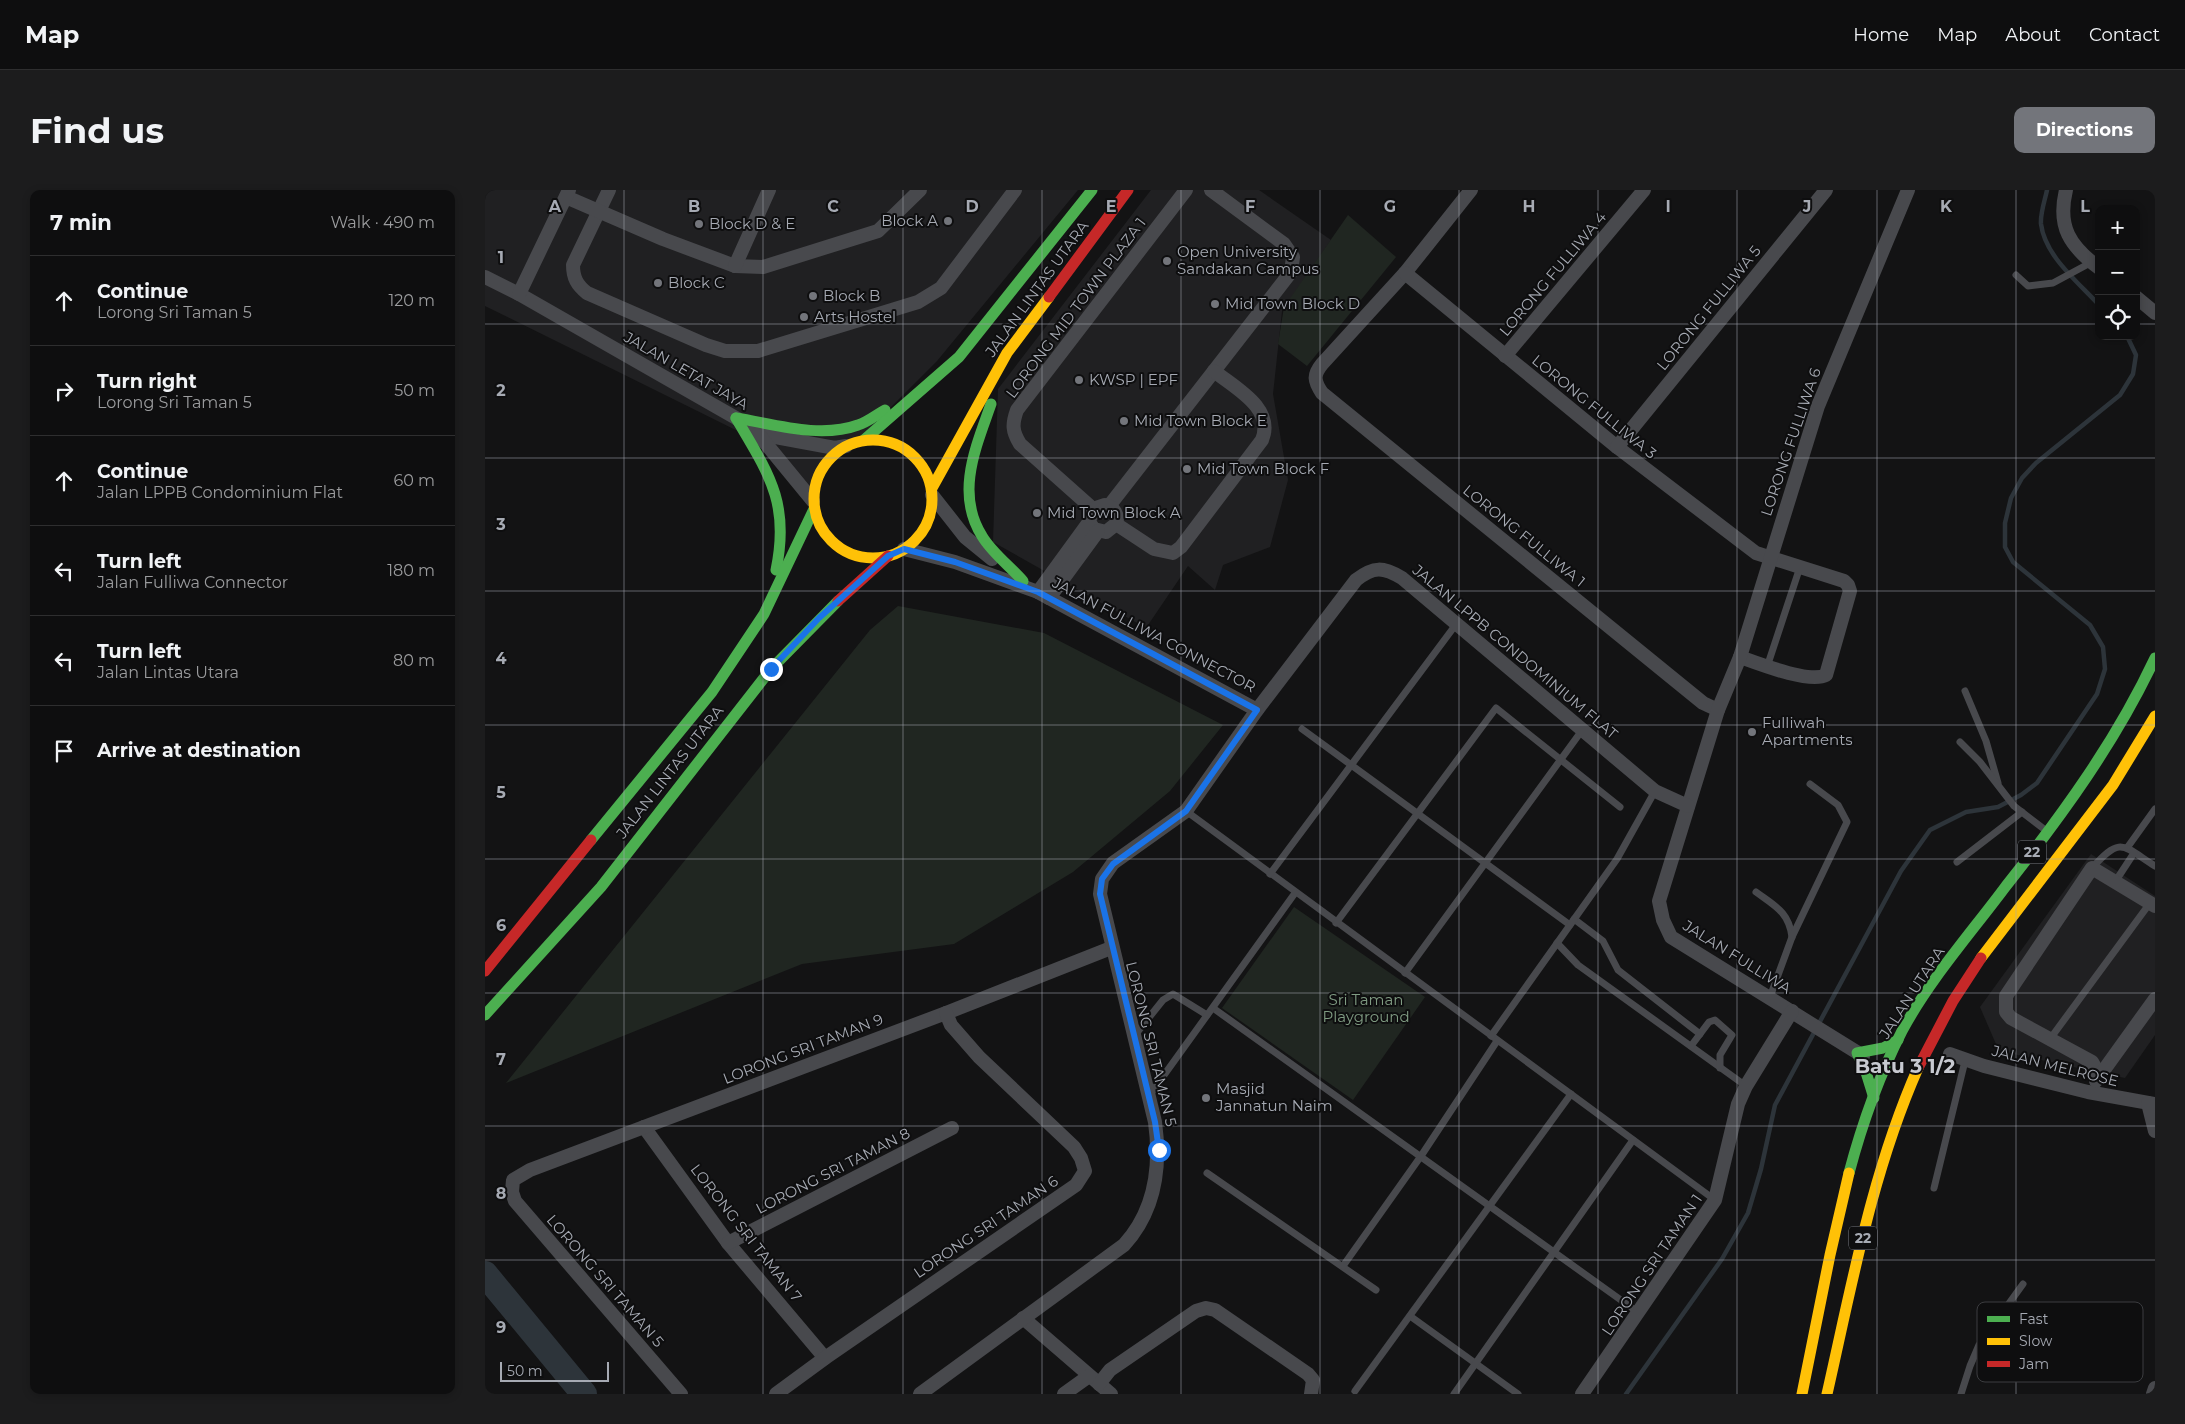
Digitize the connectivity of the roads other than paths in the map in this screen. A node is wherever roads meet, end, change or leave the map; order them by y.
1 (609, 190) edge
2 (769, 190) edge
3 (920, 190) edge
4 (1015, 190) edge
5 (1092, 190) edge
6 (1128, 190) edge
7 (1186, 190) edge
8 (1211, 190) edge
9 (1471, 190) edge
10 (1644, 190) edge
11 (1826, 190) edge
12 (1908, 190) edge
13 (2066, 190) edge
14 (568, 194) edge
15 (599, 212) junction
16 (2095, 265) edge
17 (735, 266) junction
18 (1405, 273) junction
19 (2016, 274) dead end
20 (485, 277) edge
21 (519, 294) junction
22 (2140, 300) edge
23 (2155, 313) edge
24 (1007, 353) junction
25 (1505, 356) junction
26 (959, 357) junction
27 (1213, 371) junction
28 (736, 418) junction
29 (758, 434) junction
30 (864, 440) junction
31 (846, 446) junction
32 (1617, 447) junction
33 (932, 491) junction
34 (814, 505) junction
35 (1109, 506) junction
36 (1093, 521) junction
37 (1115, 524) junction
38 (904, 549) junction
39 (888, 556) junction
40 (1769, 557) junction
41 (1800, 567) junction
42 (1023, 581) junction
43 (1041, 593) junction
44 (764, 614) junction
45 (1457, 623) junction
46 (1740, 657) junction
47 (2155, 658) edge
48 (1767, 667) junction
49 (1965, 691) dead end
50 (1257, 710) junction
51 (1718, 710) junction
52 (2155, 716) edge
53 (1302, 729) dead end
54 (1584, 729) junction
55 (1960, 742) dead end
56 (1561, 759) junction
57 (1351, 765) junction
58 (1810, 784) dead end
59 (1999, 788) junction
60 (1655, 791) junction
61 (1688, 806) junction
62 (1621, 807) dead end
63 (2155, 809) edge
64 (1186, 811) junction
65 (2022, 812) junction
66 (1417, 813) junction
67 (2047, 832) junction
68 (2127, 848) junction
69 (2134, 853) junction
70 (1957, 862) dead end
71 (1485, 863) junction
72 (2155, 866) edge
73 (2092, 868) junction
74 (1270, 874) junction
75 (2115, 882) junction
76 (1756, 892) dead end
77 (1295, 893) junction
78 (2153, 905) edge
79 (1572, 922) junction
80 (1336, 923) junction
81 (1792, 937) junction
82 (1557, 943) junction
83 (1111, 948) junction
84 (485, 971) edge
85 (1405, 973) junction
86 (1770, 997) junction
87 (2155, 999) edge
88 (1952, 1002) junction
89 (1213, 1008) junction
90 (1792, 1011) junction
91 (946, 1013) junction
92 (485, 1015) edge
93 (1207, 1015) junction
94 (1700, 1034) junction
95 (1133, 1037) junction
96 (1494, 1038) junction
97 (2050, 1039) junction
98 (1898, 1040) junction
99 (1691, 1046) junction
100 (1857, 1053) junction
101 (1950, 1054) junction
102 (2113, 1055) junction
103 (1910, 1057) dead end
104 (2087, 1058) junction
105 (1965, 1061) junction
106 (1900, 1065) dead end
107 (1885, 1067) junction
108 (1720, 1068) junction
109 (2098, 1078) junction
110 (1746, 1086) junction
111 (1910, 1086) junction
112 (2088, 1092) junction
113 (1571, 1094) junction
114 (1148, 1098) junction
115 (1874, 1098) junction
116 (2151, 1103) edge
117 (644, 1126) junction
118 (952, 1128) dead end
119 (2155, 1131) edge
120 (1633, 1140) junction
121 (1421, 1156) junction
122 (1207, 1173) dead end
123 (512, 1186) joint
124 (1934, 1188) dead end
125 (1715, 1200) junction
126 (1490, 1206) junction
127 (728, 1242) junction
128 (1554, 1252) junction
129 (1343, 1266) junction
130 (2023, 1284) dead end
131 (1376, 1290) dead end
132 (2010, 1302) edge
133 (1639, 1313) junction
134 (1410, 1316) junction
135 (1023, 1318) junction
136 (1977, 1350) edge
137 (825, 1358) junction
138 (1476, 1364) junction
139 (1094, 1380) junction
140 (2155, 1388) edge
141 (1355, 1391) dead end
142 (681, 1394) edge
143 (776, 1394) edge
144 (920, 1394) edge
145 (1064, 1394) edge
146 (1111, 1394) edge
147 (1311, 1394) edge
148 (1454, 1394) edge
149 (1518, 1394) edge
150 (1582, 1394) edge
151 (1802, 1394) edge
152 (1827, 1394) edge
153 (1961, 1394) edge
154 (2153, 1394) edge

1 - 15 street
2 - 17 street
3 - 17 street
4 - 15 street
5 - 26 main road, JALAN LINTAS UTARA
6 - 24 main road, JALAN LINTAS UTARA
7 - 36 street, LORONG MID TOWN PLAZA 1
8 - 27 street
9 - 18 street
10 - 25 street, LORONG FULLIWA 4
11 - 32 street, LORONG FULLIWA 5
12 - 40 street, LORONG FULLIWA 6
13 - 16 street
14 - 15 street
14 - 21 street
15 - 17 street
16 - 19 lane
18 - 25 street, LORONG FULLIWA 3
18 - 51 street, LORONG FULLIWA 1
20 - 21 street, JALAN LETAT JAYA
21 - 28 street, JALAN LETAT JAYA
22 - 23 street
24 - 33 main road, JALAN LINTAS UTARA
24 - 42 main road
25 - 32 street, LORONG FULLIWA 3
26 - 28 main road
26 - 30 main road, JALAN LINTAS UTARA
27 - 35 street
27 - 37 street
28 - 29 street, JALAN LETAT JAYA
28 - 44 main road
29 - 31 street, JALAN LETAT JAYA
29 - 34 street
30 - 31 main road
30 - 33 main road
31 - 34 main road
32 - 40 street, LORONG FULLIWA 3
33 - 38 main road
33 - 42 street, JALAN FULLIWA CONNECTOR
34 - 39 main road
34 - 44 main road, JALAN LINTAS UTARA
35 - 36 street
35 - 37 street
36 - 37 street
36 - 43 street
38 - 39 main road
38 - 43 street, JALAN FULLIWA CONNECTOR
39 - 92 main road, JALAN LINTAS UTARA
40 - 41 street, LORONG FULLIWA 3
40 - 46 street, LORONG FULLIWA 6
41 - 48 lane
41 - 48 street, LORONG FULLIWA 3
42 - 43 street, JALAN FULLIWA CONNECTOR
43 - 50 street, JALAN FULLIWA CONNECTOR
44 - 84 main road, JALAN LINTAS UTARA
45 - 50 street, JALAN LPPB CONDOMINIUM FLAT
45 - 54 street, JALAN LPPB CONDOMINIUM FLAT
45 - 57 lane
46 - 48 street
46 - 51 street, LORONG FULLIWA 6
47 - 67 main road, JALAN UTARA / 22
49 - 59 lane
50 - 64 street, JALAN LPPB CONDOMINIUM FLAT
51 - 61 street, JALAN FULLIWA
52 - 88 main road, 22
53 - 57 lane
54 - 56 lane
54 - 60 street, JALAN LPPB CONDOMINIUM FLAT
55 - 59 lane
56 - 62 lane
56 - 66 lane
56 - 71 lane
57 - 66 lane
57 - 74 lane
58 - 81 lane
59 - 65 lane
60 - 61 street, JALAN LPPB CONDOMINIUM FLAT
60 - 79 lane
61 - 86 street, JALAN FULLIWA
63 - 68 lane
64 - 74 lane
64 - 83 street, LORONG SRI TAMAN 5
65 - 67 lane
65 - 70 lane
66 - 71 lane
66 - 80 lane
67 - 98 main road, JALAN UTARA / 22
68 - 69 lane
68 - 73 lane
69 - 72 lane
69 - 75 lane
71 - 79 lane
71 - 85 lane
73 - 75 street
73 - 97 street
74 - 77 lane
75 - 78 street
76 - 81 lane
77 - 80 lane
77 - 89 lane
78 - 97 lane
79 - 82 lane
79 - 94 lane
80 - 85 lane
81 - 86 lane
82 - 96 lane
82 - 99 lane
83 - 91 street, LORONG SRI TAMAN 9
83 - 95 street, LORONG SRI TAMAN 5
85 - 96 lane
86 - 90 street, JALAN FULLIWA
87 - 102 street
88 - 101 street
88 - 103 main road
88 - 111 main road, 22
89 - 93 lane
89 - 121 lane
90 - 100 street, JALAN FULLIWA
90 - 110 street, LORONG SRI TAMAN 1
91 - 117 street, LORONG SRI TAMAN 9
91 - 137 street, LORONG SRI TAMAN 6
93 - 95 lane
93 - 114 lane
94 - 99 lane
94 - 108 lane
95 - 114 street, LORONG SRI TAMAN 5
96 - 113 lane
96 - 121 lane
97 - 104 street
98 - 100 main road
98 - 107 main road, JALAN UTARA / 22
99 - 108 lane
100 - 107 street, JALAN FULLIWA
100 - 115 main road
101 - 105 street, JALAN MELROSE
101 - 111 street
102 - 104 street
102 - 109 street
104 - 109 street
105 - 112 street, JALAN MELROSE
105 - 124 lane
106 - 107 main road
107 - 115 main road, JALAN UTARA / 22
108 - 110 lane
109 - 112 street
110 - 125 street, LORONG SRI TAMAN 1
111 - 152 main road, 22
112 - 116 street, JALAN MELROSE
113 - 120 lane
113 - 126 lane
114 - 135 street, LORONG SRI TAMAN 5
115 - 151 main road, JALAN UTARA / 22
116 - 119 street
117 - 123 street, LORONG SRI TAMAN 9
117 - 127 street, LORONG SRI TAMAN 7
118 - 127 street, LORONG SRI TAMAN 8
120 - 125 lane
120 - 128 lane
121 - 126 lane
121 - 129 lane
122 - 129 lane
123 - 142 street, LORONG SRI TAMAN 5
125 - 133 street, LORONG SRI TAMAN 1
126 - 128 lane
126 - 134 lane
127 - 137 street, LORONG SRI TAMAN 7
128 - 133 lane
128 - 138 lane
129 - 131 lane
130 - 132 lane
133 - 150 street, LORONG SRI TAMAN 1
134 - 138 lane
134 - 141 lane
135 - 139 street
135 - 144 street, LORONG SRI TAMAN 5
136 - 153 lane
137 - 143 street, LORONG SRI TAMAN 6
138 - 148 lane
138 - 149 lane
139 - 145 street
139 - 146 street
139 - 147 street
140 - 154 street

